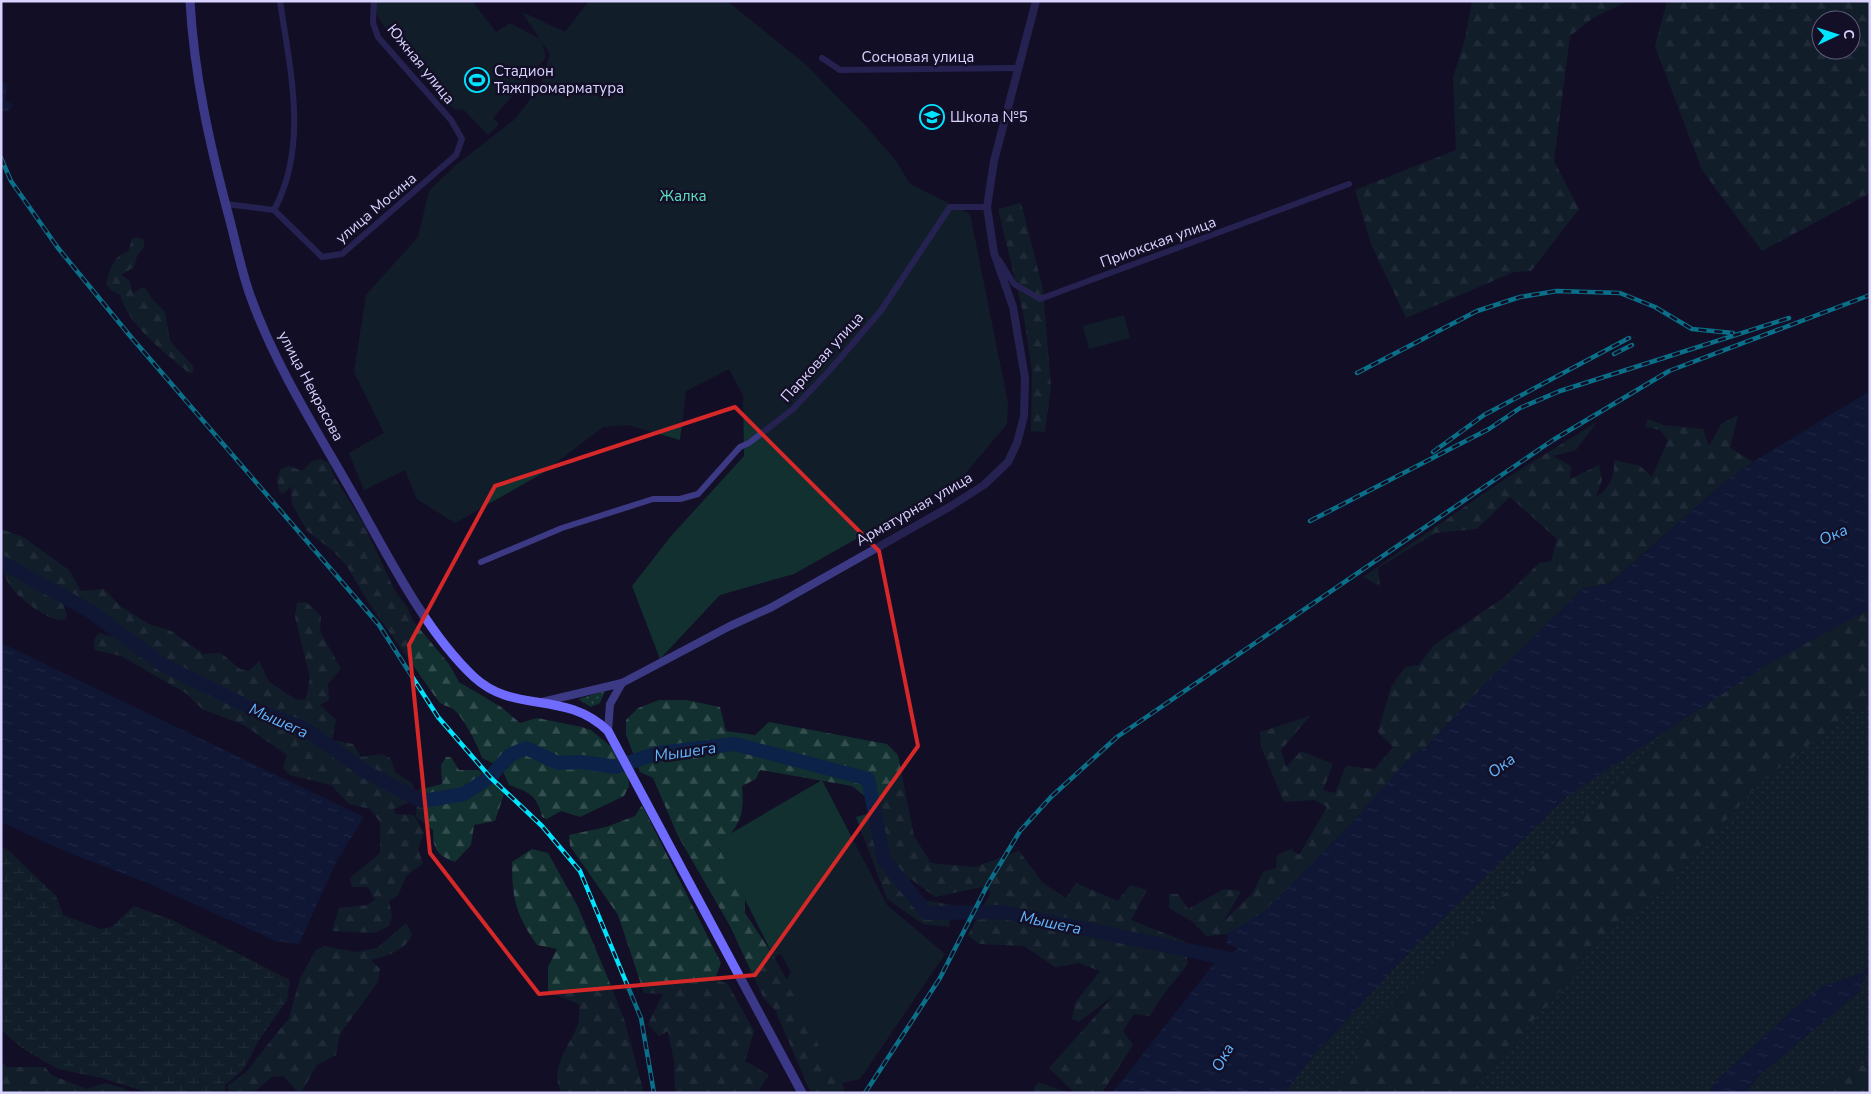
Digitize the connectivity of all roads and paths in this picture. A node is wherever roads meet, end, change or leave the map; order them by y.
1 (190, 1) edge
2 (280, 1) edge
3 (374, 1) edge
4 (1036, 1) edge
5 (822, 58) dead end
6 (1019, 68) junction
7 (462, 139) joint
8 (1348, 184) dead end
9 (226, 204) junction
10 (987, 207) junction
11 (274, 210) junction
12 (994, 253) junction
13 (481, 562) dead end
14 (622, 683) junction
15 (542, 702) junction
16 (608, 731) junction
17 (802, 1093) edge

1 - 9 main road, улица Некрасова
2 - 11 street
3 - 7 street, Южная улица
4 - 6 street, Арматурная улица
5 - 6 street, Сосновая улица
6 - 10 street, Арматурная улица
7 - 11 street, улица Мосина
8 - 12 street, Приокская улица
9 - 11 street
9 - 15 main road, улица Некрасова
10 - 12 street, Арматурная улица
10 - 13 street, Парковая улица
12 - 14 street, Арматурная улица
14 - 15 street, улица Некрасова
14 - 16 street
15 - 16 main road, улица Некрасова
16 - 17 main road, улица Некрасова

